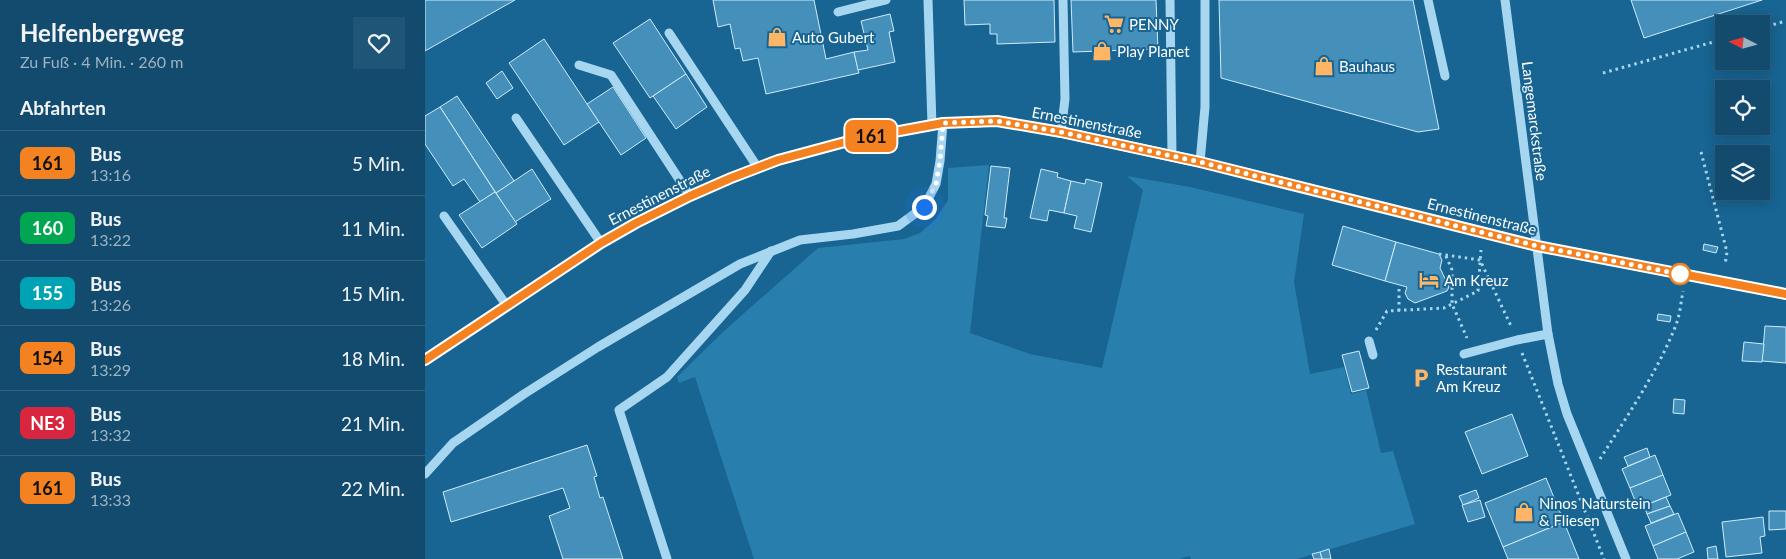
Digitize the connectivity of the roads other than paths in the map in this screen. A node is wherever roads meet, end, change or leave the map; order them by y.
1 (886, 0) edge
2 (928, 0) edge
3 (1063, 0) edge
4 (1170, 0) edge
5 (1205, 0) edge
6 (1428, 0) edge
7 (1505, 0) edge
8 (837, 12) dead end
9 (669, 33) dead end
10 (579, 65) dead end
11 (1445, 76) dead end
12 (516, 118) dead end
13 (937, 124) junction
14 (1061, 132) junction
15 (1173, 156) junction
16 (1200, 162) junction
17 (758, 168) junction
18 (690, 196) junction
19 (444, 216) dead end
20 (601, 243) junction
21 (1537, 246) junction
22 (771, 251) junction
23 (1786, 294) edge
24 (507, 306) junction
25 (1548, 334) junction
26 (1369, 341) road end
27 (1469, 353) road end
28 (1373, 355) dead end
29 (425, 360) edge
30 (425, 474) edge
31 (667, 559) edge
32 (1627, 559) edge

1 - 8 street
2 - 13 street
3 - 14 street
4 - 15 street
5 - 16 street
6 - 11 street
7 - 21 street, Langemarckstraße
9 - 17 street
10 - 18 street
12 - 20 street
13 - 14 main road, Ernestinenstraße
13 - 17 main road, Ernestinenstraße
13 - 22 street
14 - 15 main road, Ernestinenstraße
15 - 16 main road, Ernestinenstraße
16 - 21 main road, Ernestinenstraße
17 - 18 main road, Ernestinenstraße
18 - 20 main road, Ernestinenstraße
19 - 24 street
20 - 24 main road, Ernestinenstraße
21 - 23 main road, Ernestinenstraße
21 - 25 street, Langemarckstraße
22 - 30 street
22 - 31 street
24 - 29 main road, Ernestinenstraße
25 - 27 street
25 - 32 street, Langemarckstraße
26 - 28 street

